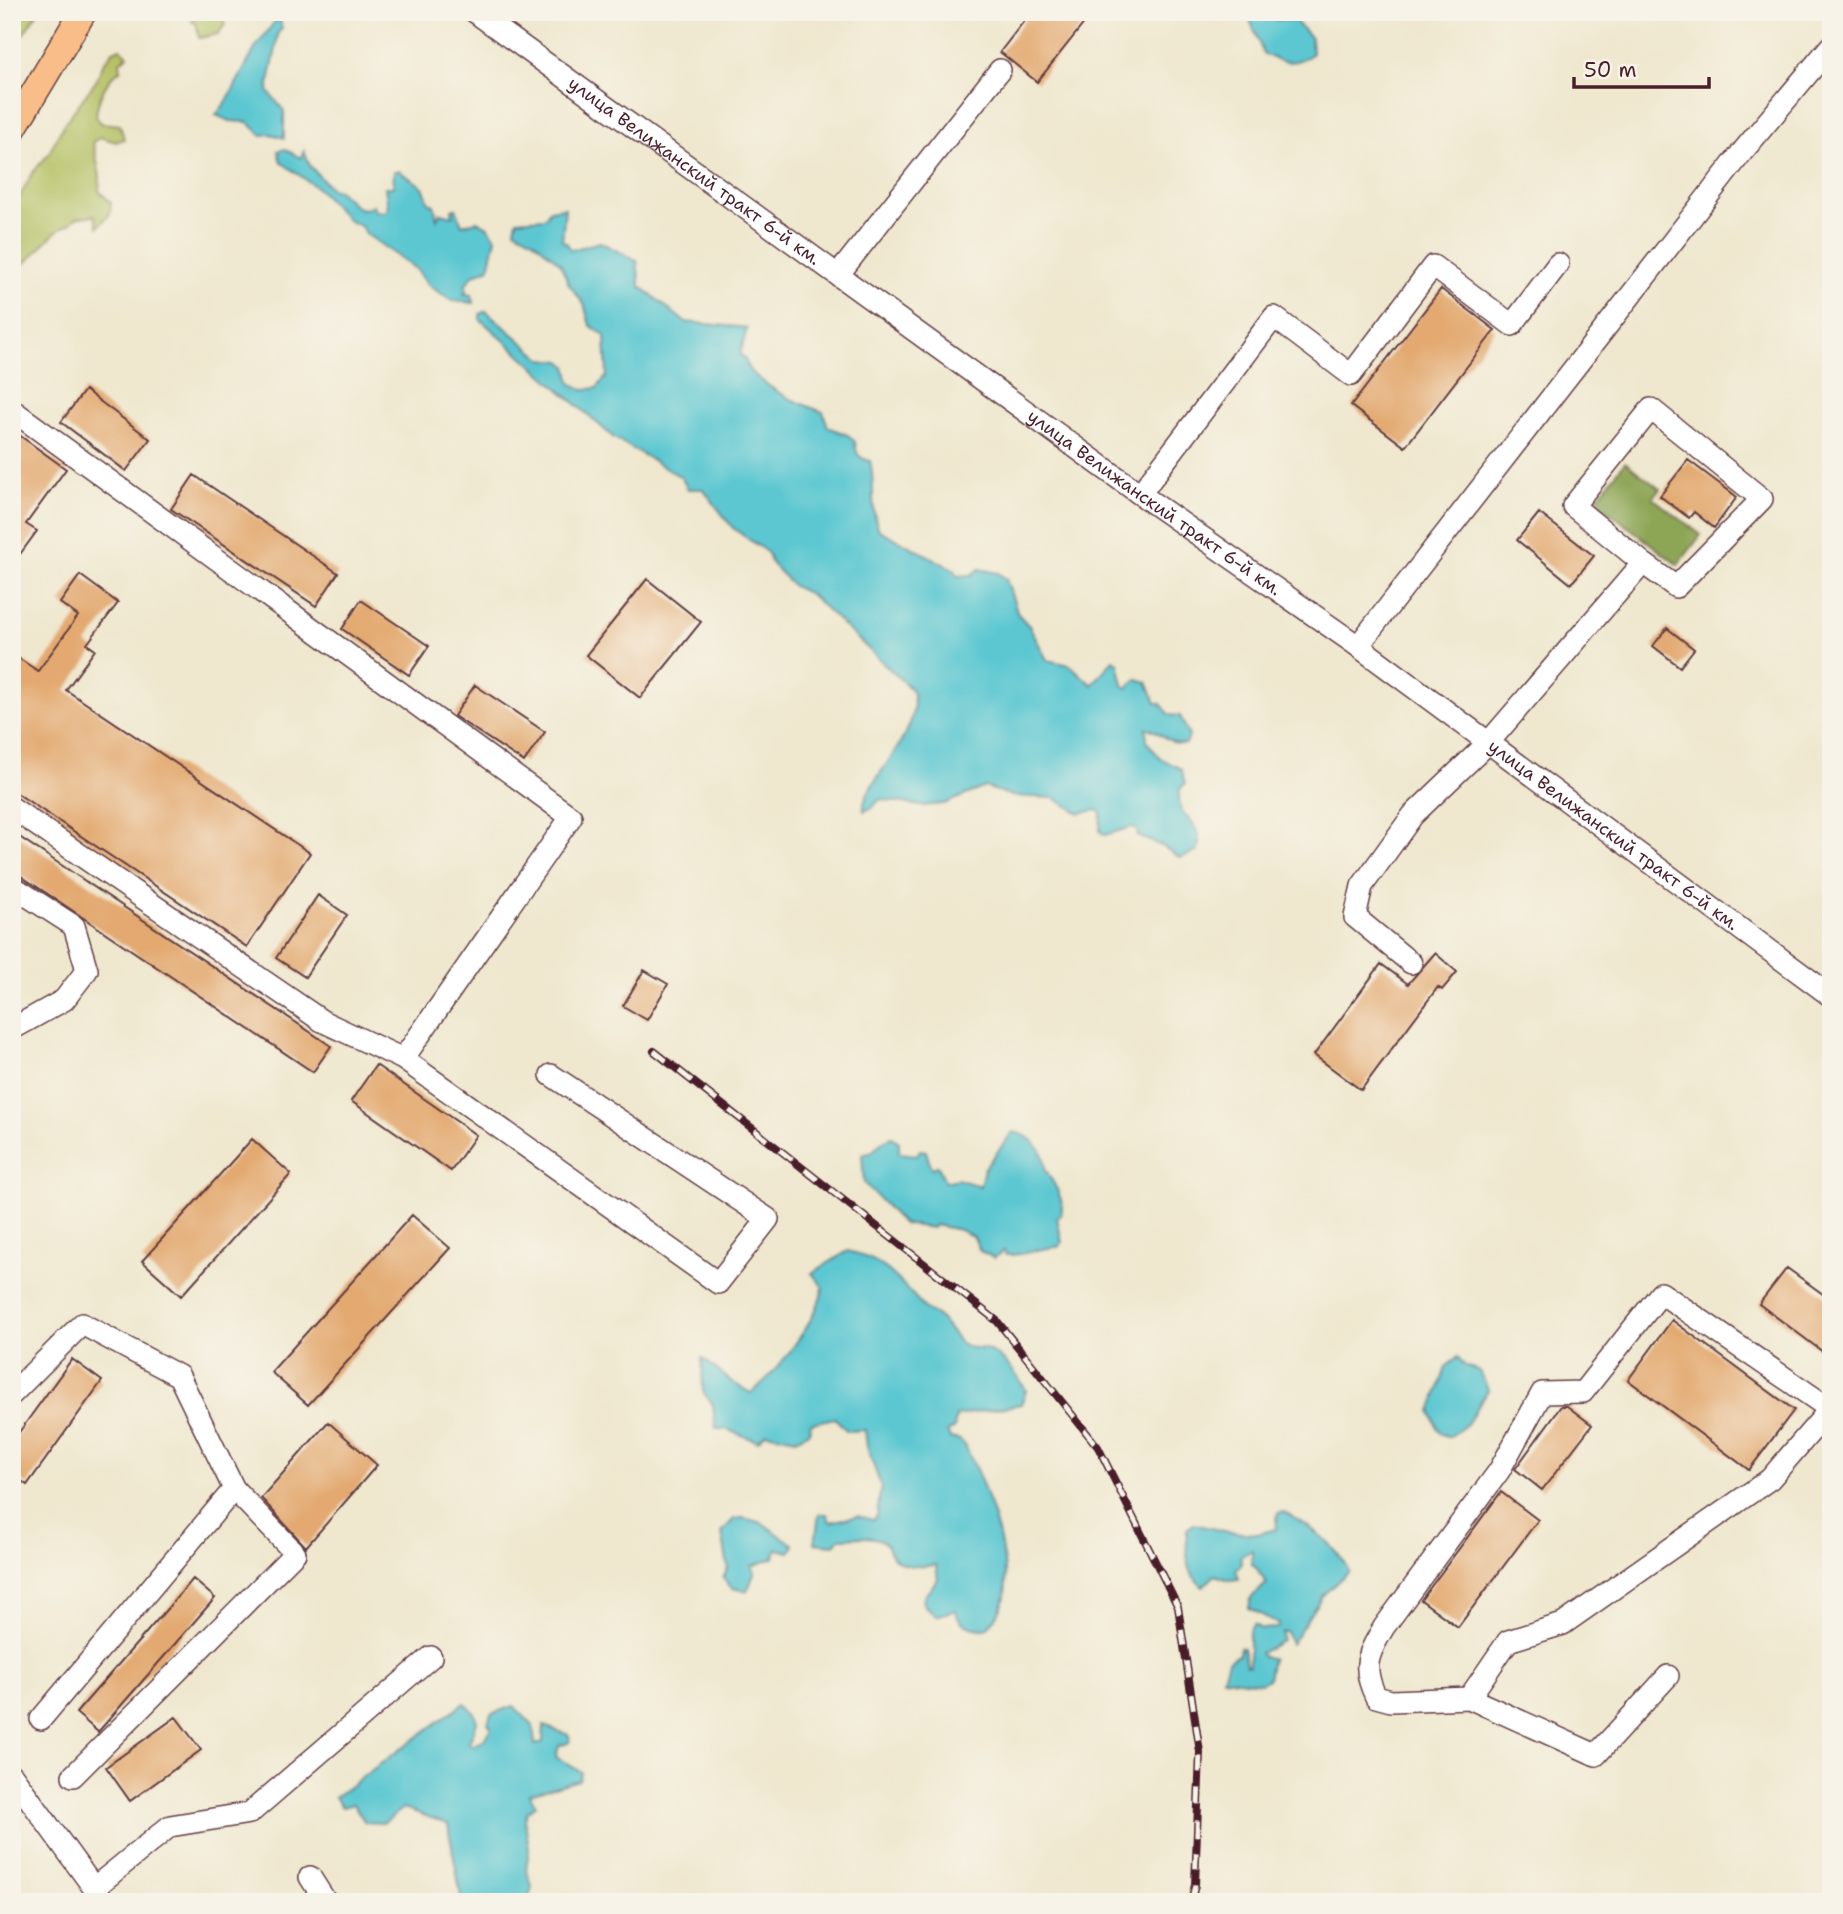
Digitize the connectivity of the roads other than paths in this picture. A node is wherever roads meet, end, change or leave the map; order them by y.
1 (83, 12) edge
2 (475, 12) edge
3 (1831, 46) edge
4 (1000, 70) dead end
5 (12, 130) edge
6 (1558, 264) dead end
7 (838, 275) junction
8 (12, 410) edge
9 (1140, 494) junction
10 (1643, 563) junction
11 (1358, 646) junction
12 (1488, 743) junction
13 (12, 808) edge
14 (12, 886) edge
15 (1411, 963) dead end
16 (1831, 996) edge
17 (12, 1005) edge
18 (33, 1016) junction
19 (12, 1029) edge
20 (403, 1059) junction
21 (551, 1075) dead end
22 (12, 1394) edge
23 (1830, 1408) edge
24 (234, 1489) junction
25 (431, 1657) dead end
26 (1668, 1676) dead end
27 (1469, 1698) junction
28 (41, 1719) dead end
29 (12, 1775) edge
30 (73, 1776) dead end
31 (310, 1877) dead end
32 (99, 1895) edge
33 (326, 1902) edge

1 - 5 main road
2 - 7 street, улица Велижанский тракт 6-й км.
3 - 11 street
4 - 7 street
6 - 9 street
7 - 9 street, улица Велижанский тракт 6-й км.
8 - 20 street
9 - 11 street, улица Велижанский тракт 6-й км.
10 - 10 street
10 - 12 street
11 - 12 street, улица Велижанский тракт 6-й км.
12 - 15 street
12 - 16 street, улица Велижанский тракт 6-й км.
13 - 20 street
14 - 18 street
17 - 18 street
18 - 19 street
20 - 21 street
22 - 24 street
23 - 27 street
23 - 27 street
24 - 28 street
24 - 30 street
25 - 32 street
26 - 27 street
29 - 32 street
31 - 33 street

